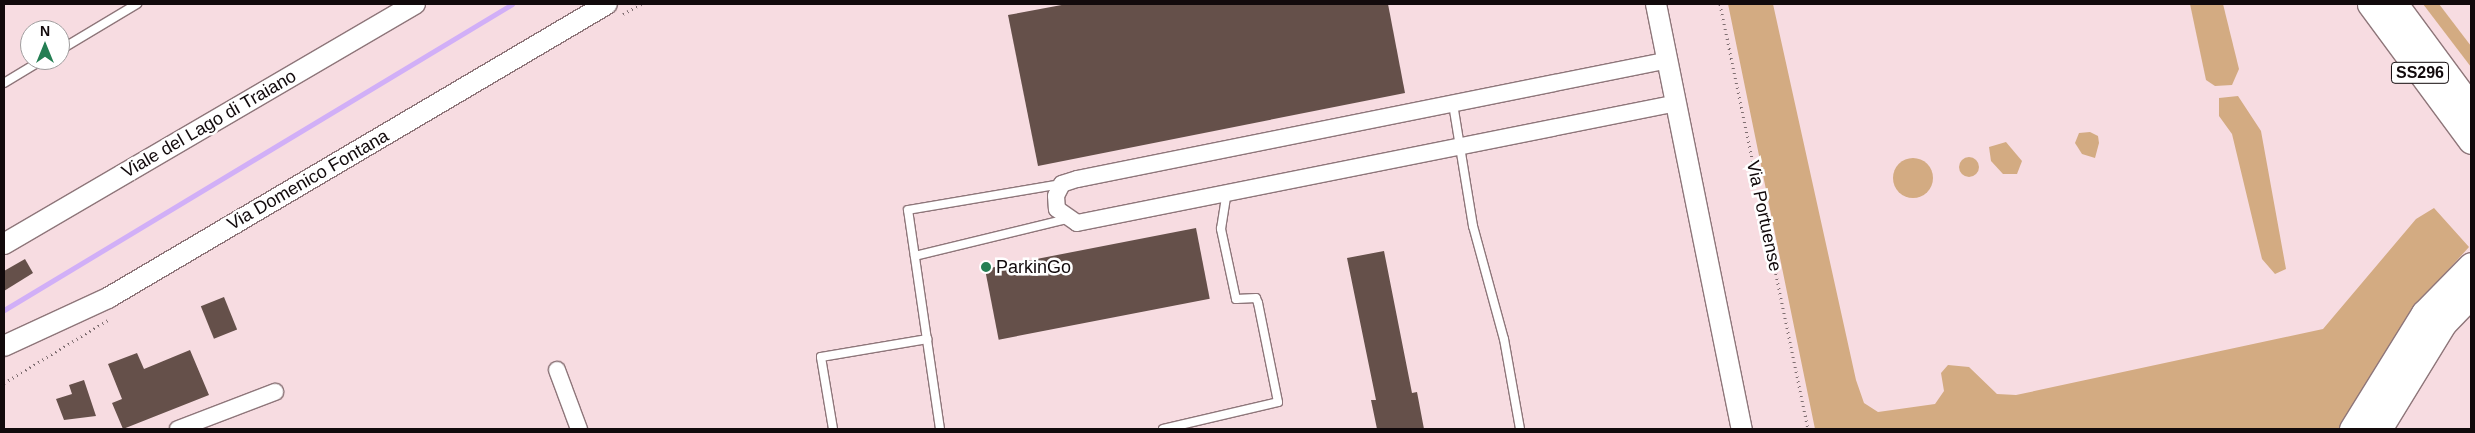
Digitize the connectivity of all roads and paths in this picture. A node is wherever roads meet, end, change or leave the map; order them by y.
1 (137, 4) edge
2 (415, 4) edge
3 (607, 4) edge
4 (1656, 4) edge
5 (1720, 4) edge
6 (2370, 4) edge
7 (2395, 4) edge
8 (70, 44) edge
9 (1669, 60) junction
10 (25, 70) edge
11 (4, 83) edge
12 (1676, 103) junction
13 (1453, 104) junction
14 (2471, 107) edge
15 (2471, 141) edge
16 (1460, 146) junction
17 (1062, 184) junction
18 (1227, 193) junction
19 (1066, 219) junction
20 (4, 244) edge
21 (915, 256) junction
22 (2471, 265) edge
23 (2471, 295) edge
24 (927, 339) junction
25 (4, 346) edge
26 (558, 370) dead end
27 (275, 392) dead end
28 (178, 429) edge
29 (579, 429) edge
30 (833, 429) edge
31 (940, 429) edge
32 (1163, 429) edge
33 (1520, 429) edge
34 (1742, 429) edge
35 (1808, 429) edge
36 (2352, 429) edge
37 (2379, 429) edge

1 - 8 lane
2 - 20 street, Viale del Lago di Traiano
3 - 25 street, Via Domenico Fontana
4 - 9 street
5 - 35 path, Via Portuense
6 - 15 main road, SS296
7 - 14 main road, SS296
9 - 12 street
9 - 13 street
10 - 11 lane
12 - 16 street
12 - 34 street
13 - 16 lane
13 - 17 street
16 - 18 street
16 - 33 lane
17 - 19 street
17 - 21 lane
18 - 19 street
18 - 32 lane
19 - 21 lane
21 - 24 lane
22 - 36 main road
23 - 37 main road
24 - 30 lane
24 - 31 lane
26 - 29 street
27 - 28 street

